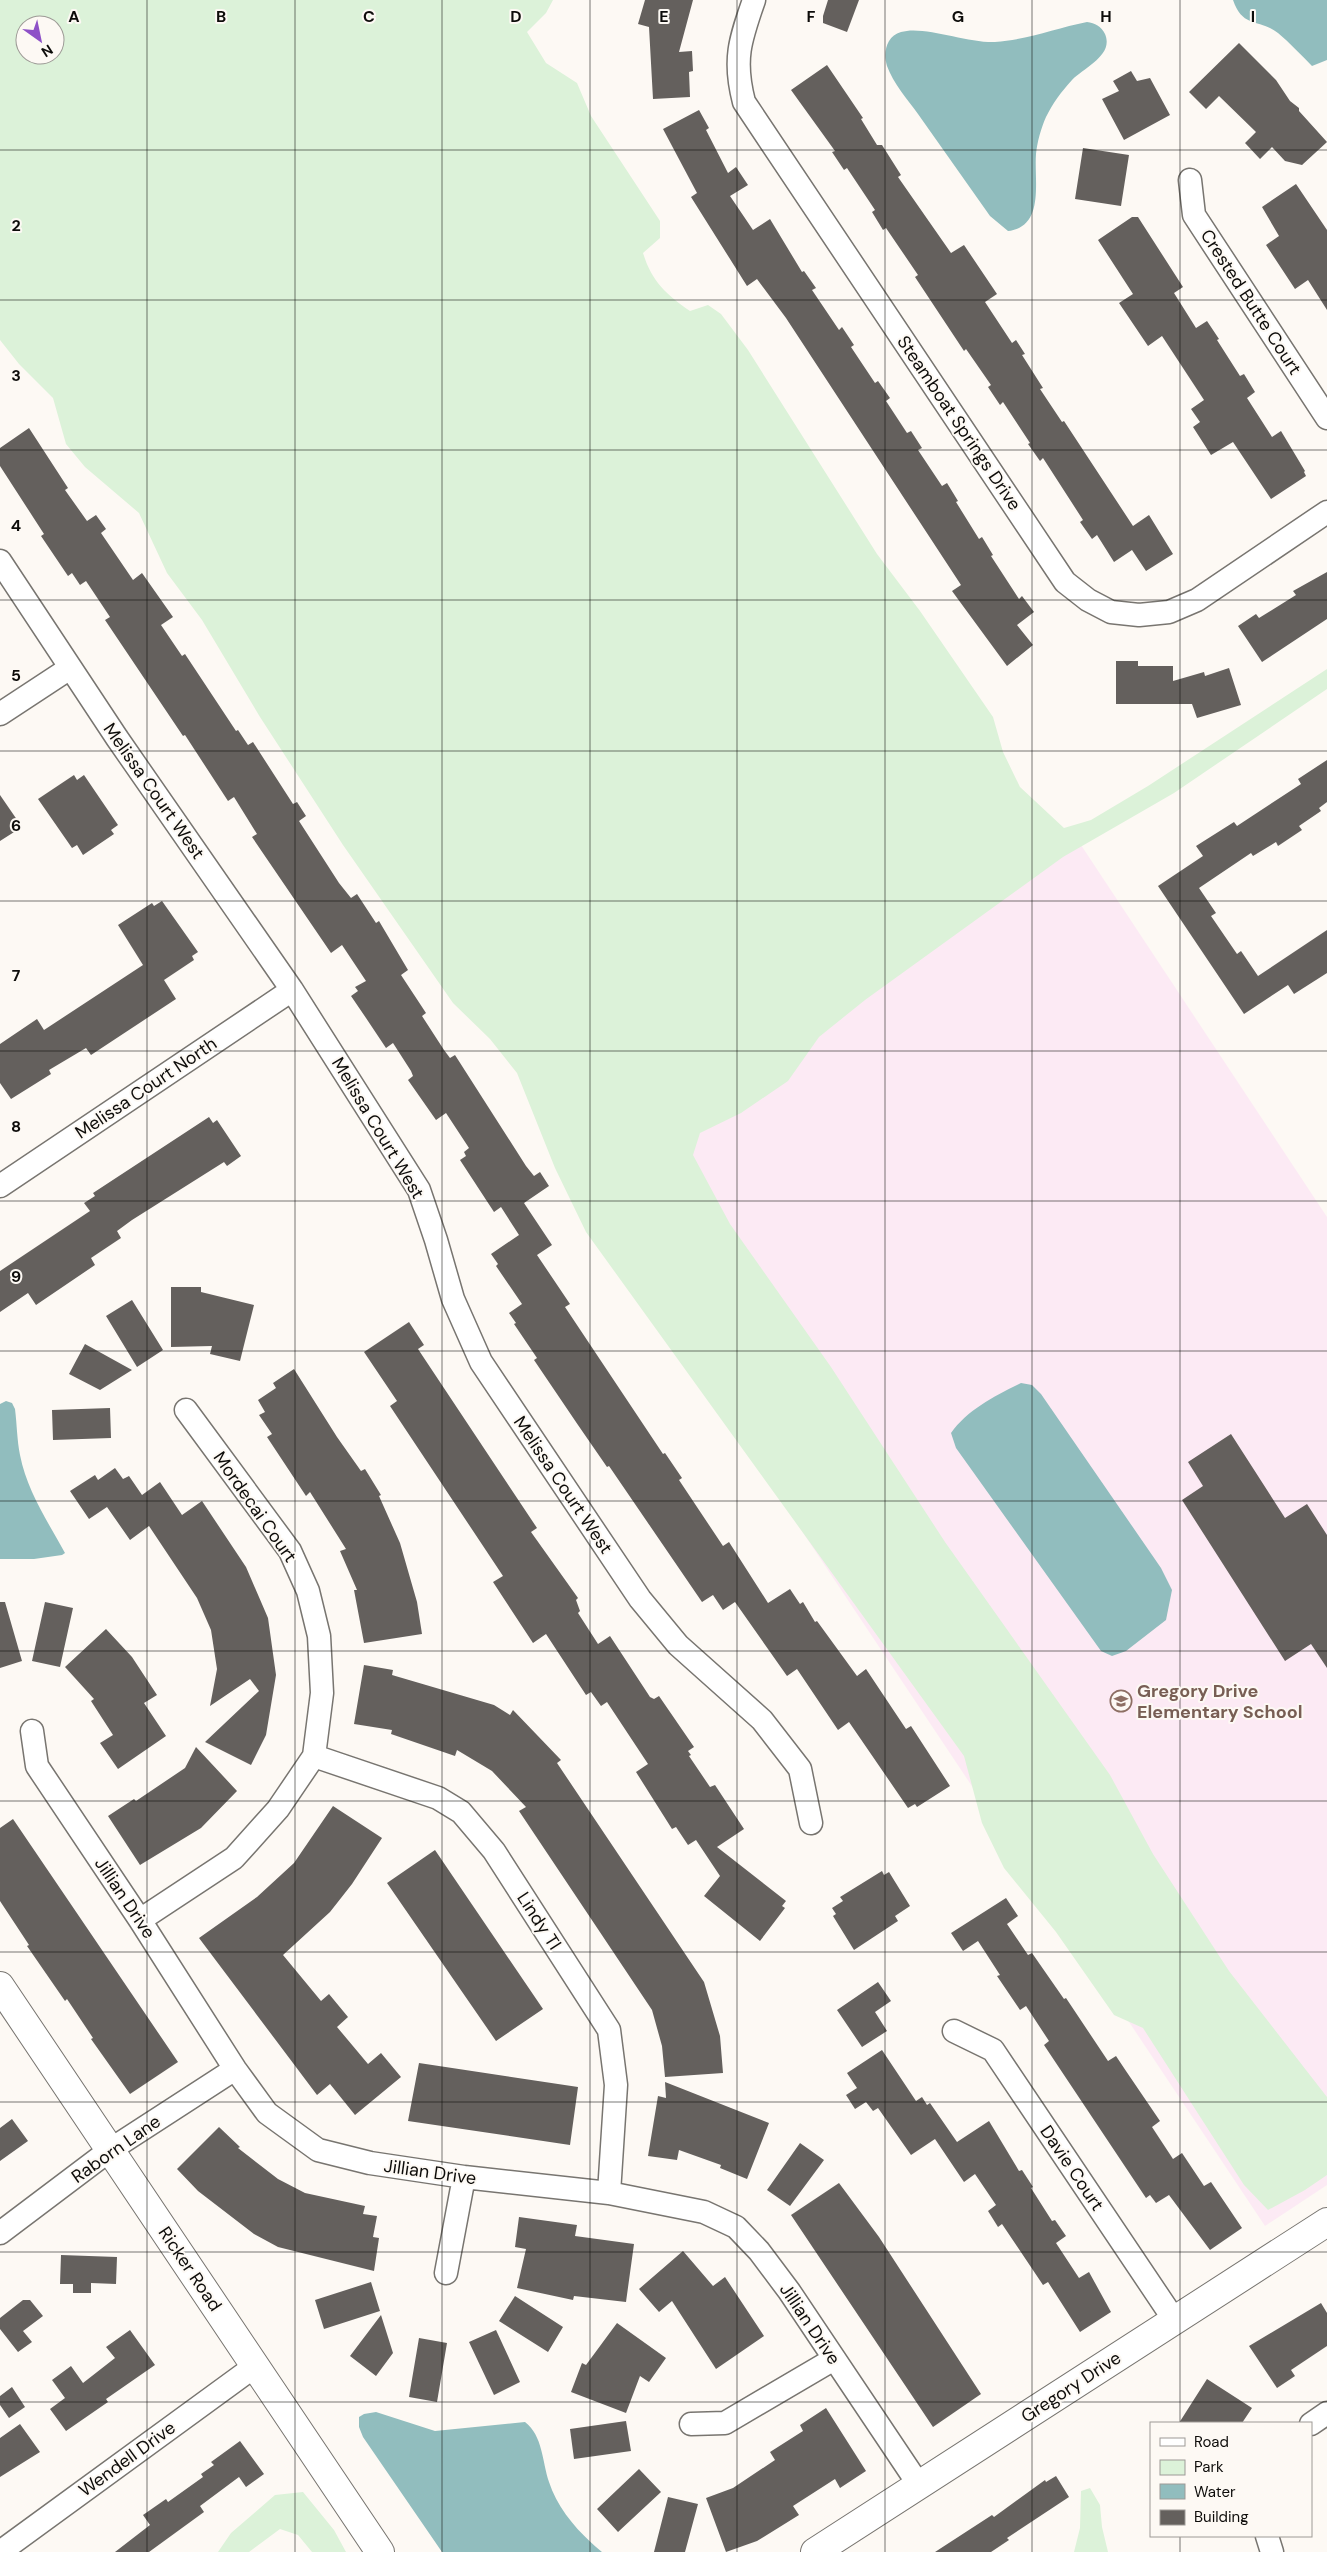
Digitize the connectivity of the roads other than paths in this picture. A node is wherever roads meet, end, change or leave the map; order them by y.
1 (754, 0) edge
2 (1190, 180) dead end
3 (1327, 418) edge
4 (1327, 512) edge
5 (0, 561) edge
6 (70, 668) junction
7 (0, 714) edge
8 (292, 990) junction
9 (0, 1186) edge
10 (186, 1410) dead end
11 (32, 1731) dead end
12 (314, 1756) junction
13 (811, 1823) dead end
14 (140, 1920) junction
15 (0, 1986) edge
16 (954, 2031) dead end
17 (235, 2069) junction
18 (110, 2150) junction
19 (464, 2177) junction
20 (610, 2193) junction
21 (1327, 2222) edge
22 (0, 2233) edge
23 (446, 2273) dead end
24 (1175, 2321) junction
25 (834, 2359) junction
26 (255, 2366) junction
27 (1327, 2413) edge
28 (1312, 2423) edge
29 (691, 2424) dead end
30 (918, 2485) junction
31 (1267, 2537) edge
32 (0, 2552) edge
33 (380, 2552) edge
34 (815, 2552) edge
35 (1272, 2552) edge

1 - 4 street, Steamboat Springs Drive
2 - 3 street, Crested Butte Court
5 - 6 street, Melissa Court West
6 - 7 street
6 - 8 street, Melissa Court West
8 - 9 street, Melissa Court North
8 - 13 street, Melissa Court West
10 - 12 street, Mordecai Court
11 - 14 street, Jillian Drive
12 - 14 street, Mordecai Court
12 - 20 street, Lindy Tl
14 - 17 street, Jillian Drive
15 - 18 street, Ricker Road
16 - 24 street, Davie Court
17 - 18 street, Raborn Lane
17 - 19 street, Jillian Drive
18 - 22 street, Raborn Lane
18 - 26 street, Ricker Road
19 - 20 street, Jillian Drive
19 - 23 street
20 - 25 street, Jillian Drive
21 - 24 street, Gregory Drive
24 - 30 street, Gregory Drive
25 - 29 street
25 - 30 street, Jillian Drive
26 - 32 street, Wendell Drive
26 - 33 street, Ricker Road
27 - 28 street
30 - 34 street, Gregory Drive
31 - 35 street

